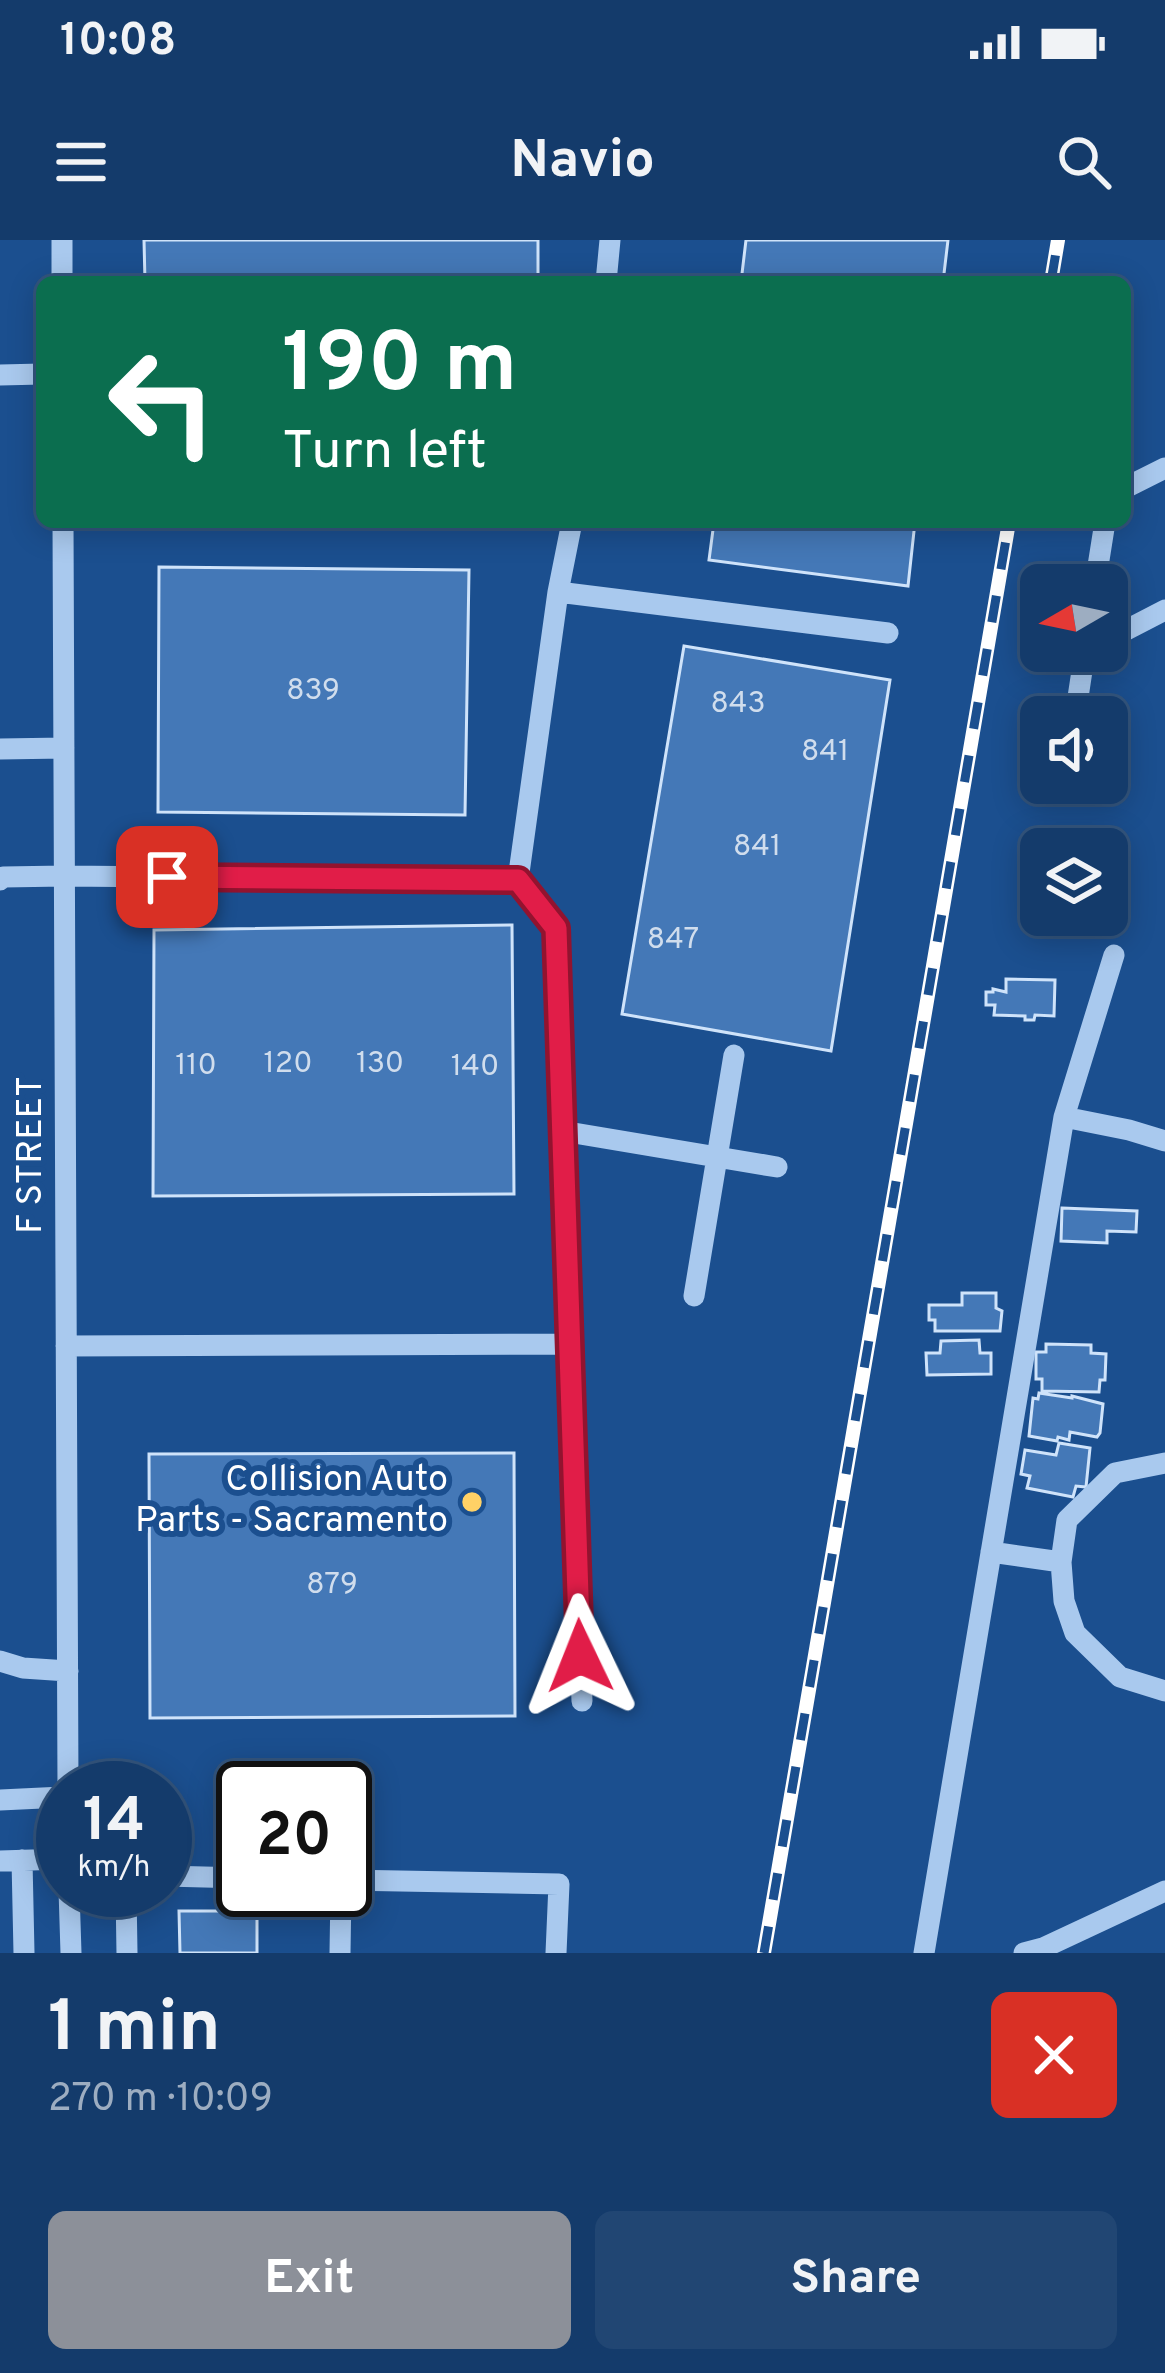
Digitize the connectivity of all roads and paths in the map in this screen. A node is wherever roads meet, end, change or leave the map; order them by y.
1 (62, 240) edge
2 (610, 240) edge
3 (62, 276) edge
4 (607, 276) edge
5 (36, 374) edge
6 (0, 376) edge
7 (1165, 468) edge
8 (1131, 485) edge
9 (63, 528) edge
10 (571, 528) edge
11 (1104, 528) edge
12 (1098, 564) edge
13 (558, 592) junction
14 (1165, 610) edge
15 (1128, 629) edge
16 (888, 633) dead end
17 (64, 748) junction
18 (0, 749) edge
19 (64, 876) junction
20 (1, 877) edge
21 (518, 880) junction
22 (1114, 955) dead end
23 (734, 1054) dead end
24 (1064, 1117) junction
25 (562, 1131) junction
26 (1165, 1141) edge
27 (717, 1157) junction
28 (776, 1167) dead end
29 (694, 1296) dead end
30 (569, 1344) junction
31 (66, 1346) junction
32 (1165, 1463) edge
33 (991, 1552) junction
34 (1061, 1562) junction
35 (0, 1661) edge
36 (68, 1671) junction
37 (1165, 1691) edge
38 (582, 1701) dead end
39 (68, 1761) edge
40 (36, 1798) edge
41 (0, 1799) edge
42 (11, 1861) edge
43 (372, 1881) edge
44 (1165, 1892) edge
45 (70, 1917) edge
46 (126, 1917) edge
47 (341, 1917) edge
48 (24, 1953) edge
49 (71, 1953) edge
50 (127, 1953) edge
51 (340, 1953) edge
52 (556, 1953) edge
53 (924, 1953) edge
54 (1024, 1953) edge

1 - 3 street
2 - 4 street
5 - 6 street
7 - 8 street
9 - 17 street, F STREET
10 - 13 street
11 - 12 street
13 - 16 street
13 - 21 street
14 - 15 street
17 - 18 street
17 - 19 street, F STREET
19 - 20 street
19 - 21 street
19 - 31 street, F STREET
21 - 25 street
22 - 24 street
23 - 27 street
24 - 26 street
24 - 33 street
25 - 27 street
25 - 30 street
27 - 28 street
27 - 29 street
30 - 31 street
30 - 38 street
31 - 36 street, F STREET
32 - 34 street
33 - 34 street
33 - 53 street
34 - 37 street
35 - 36 street
36 - 39 street, F STREET
40 - 41 street
42 - 48 street
43 - 52 street
44 - 54 street
45 - 49 street
46 - 50 street
47 - 51 street

